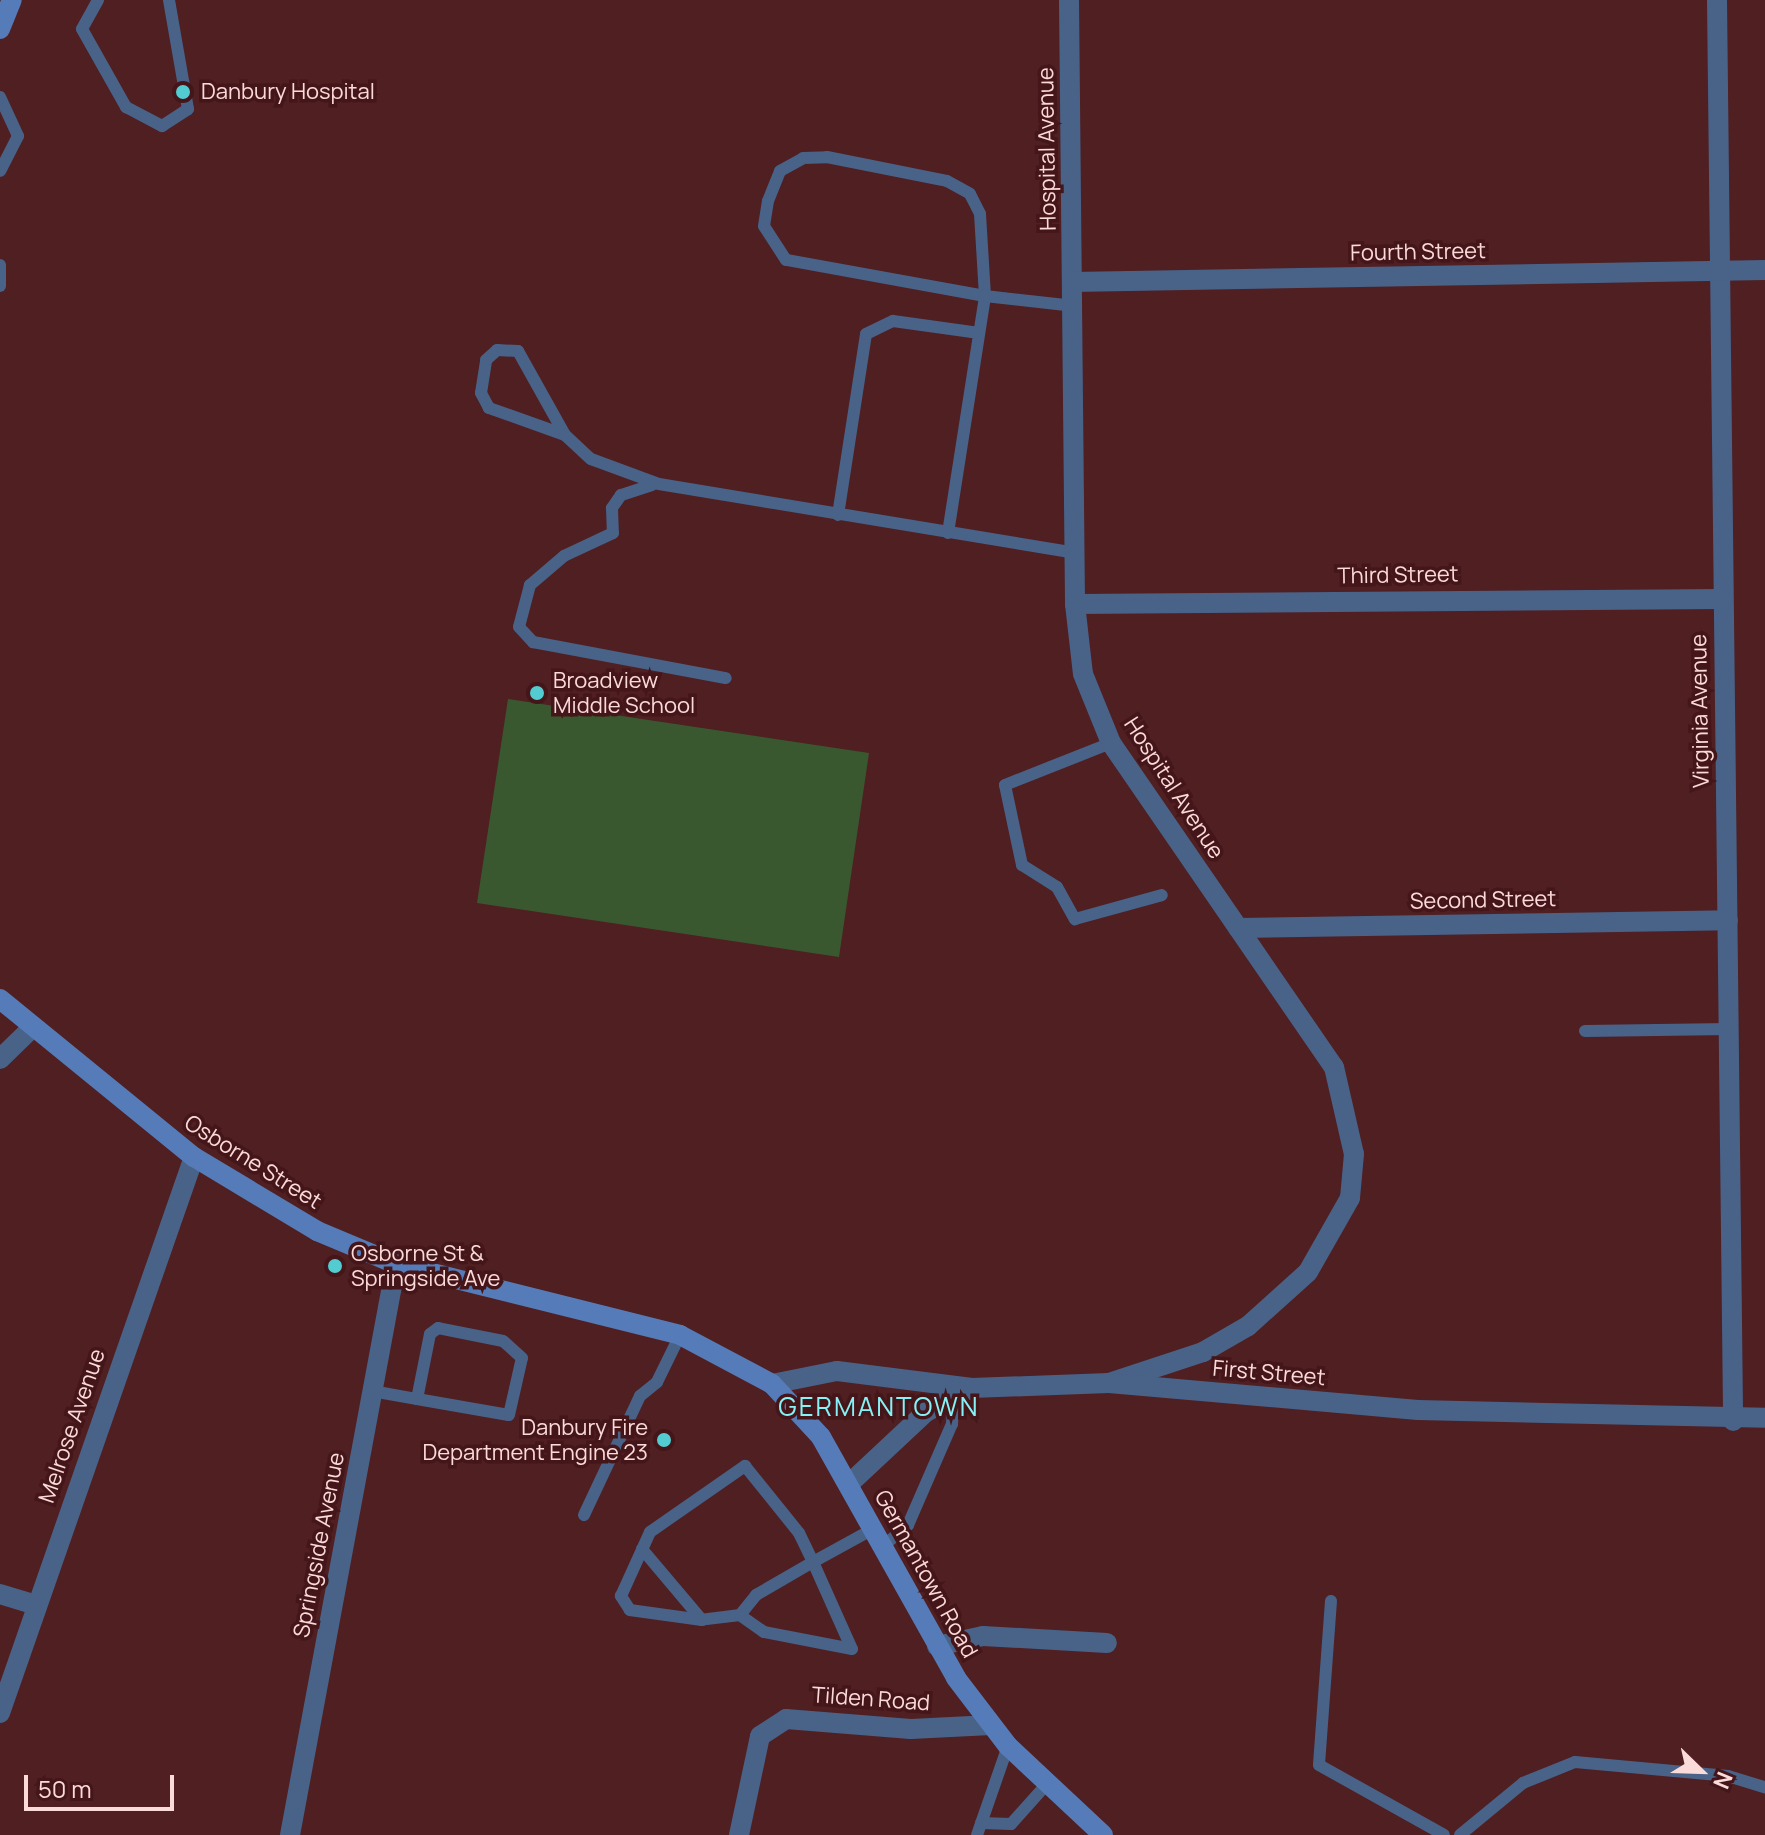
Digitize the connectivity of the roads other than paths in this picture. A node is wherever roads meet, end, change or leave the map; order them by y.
1 (12, 0) edge
2 (98, 0) edge
3 (169, 0) edge
4 (1069, 0) edge
5 (1717, 0) edge
6 (0, 29) edge
7 (0, 97) edge
8 (0, 171) edge
9 (0, 265) edge
10 (1765, 270) edge
11 (1717, 271) junction
12 (1072, 282) junction
13 (0, 286) edge
14 (985, 296) junction
15 (1074, 306) junction
16 (979, 333) junction
17 (565, 435) junction
18 (659, 484) junction
19 (838, 515) junction
20 (948, 533) junction
21 (1074, 553) junction
22 (1722, 599) junction
23 (1075, 604) junction
24 (726, 678) dead end
25 (1111, 743) junction
26 (1162, 895) dead end
27 (1728, 920) junction
28 (1238, 928) junction
29 (0, 999) edge
30 (32, 1028) junction
31 (1729, 1029) junction
32 (1585, 1031) dead end
33 (0, 1059) edge
34 (194, 1157) junction
35 (396, 1264) junction
36 (680, 1335) junction
37 (703, 1345) joint
38 (1109, 1383) junction
39 (772, 1384) junction
40 (372, 1391) junction
41 (963, 1392) junction
42 (417, 1399) junction
43 (1765, 1418) edge
44 (1733, 1421) junction
45 (849, 1484) junction
46 (584, 1515) dead end
47 (877, 1538) junction
48 (642, 1549) junction
49 (813, 1562) junction
50 (0, 1594) edge
51 (1331, 1601) dead end
52 (37, 1605) junction
53 (740, 1615) junction
54 (702, 1620) junction
55 (1107, 1643) dead end
56 (937, 1646) junction
57 (0, 1713) edge
58 (991, 1725) junction
59 (1008, 1746) junction
60 (1046, 1785) junction
61 (1765, 1787) edge
62 (979, 1829) edge
63 (290, 1835) edge
64 (739, 1835) edge
65 (1103, 1835) edge
66 (1444, 1835) edge
67 (1460, 1835) edge

1 - 6 main road
2 - 3 lane
4 - 12 street, Hospital Avenue
5 - 11 street, Virginia Avenue
7 - 8 lane
9 - 13 lane
10 - 11 street, Fourth Street
11 - 12 street, Fourth Street
11 - 22 street, Virginia Avenue
12 - 15 street, Hospital Avenue
14 - 14 lane
14 - 15 lane
14 - 16 lane
15 - 21 street, Hospital Avenue
16 - 19 lane
16 - 20 lane
17 - 17 lane
17 - 18 lane
18 - 19 lane
18 - 24 lane
19 - 20 lane
20 - 21 lane
21 - 23 street, Hospital Avenue
22 - 23 street, Third Street
22 - 27 street, Virginia Avenue
23 - 25 street, Hospital Avenue
25 - 26 lane
25 - 28 street, Hospital Avenue
27 - 28 street, Second Street
27 - 31 street, Virginia Avenue
28 - 38 street, Hospital Avenue
29 - 30 main road, Osborne Street
30 - 33 street
30 - 34 main road, Osborne Street
31 - 32 lane
31 - 44 street, Virginia Avenue
34 - 35 main road, Osborne Street
34 - 52 street, Melrose Avenue
35 - 36 main road, Osborne Street
35 - 40 street, Springside Avenue
36 - 37 main road, Osborne Street
36 - 46 lane
37 - 39 main road, Germantown Road
38 - 41 street, First Street
38 - 44 street, First Street
39 - 41 street, First Street
39 - 45 main road, Germantown Road
40 - 42 lane
40 - 63 street, Springside Avenue
41 - 45 street
41 - 47 lane
42 - 42 lane
43 - 44 street, First Street
45 - 47 main road, Germantown Road
47 - 49 lane
47 - 56 main road, Germantown Road
48 - 49 lane
48 - 54 lane
48 - 54 lane
49 - 53 lane
49 - 53 lane
50 - 52 street
51 - 66 lane
52 - 57 street, Melrose Avenue
53 - 54 lane
55 - 56 street
56 - 58 main road, Germantown Road
58 - 59 main road, Germantown Road
58 - 64 street, Tilden Road
59 - 60 main road, Germantown Road
59 - 62 lane
60 - 62 lane
60 - 65 main road, Germantown Road
61 - 67 lane

